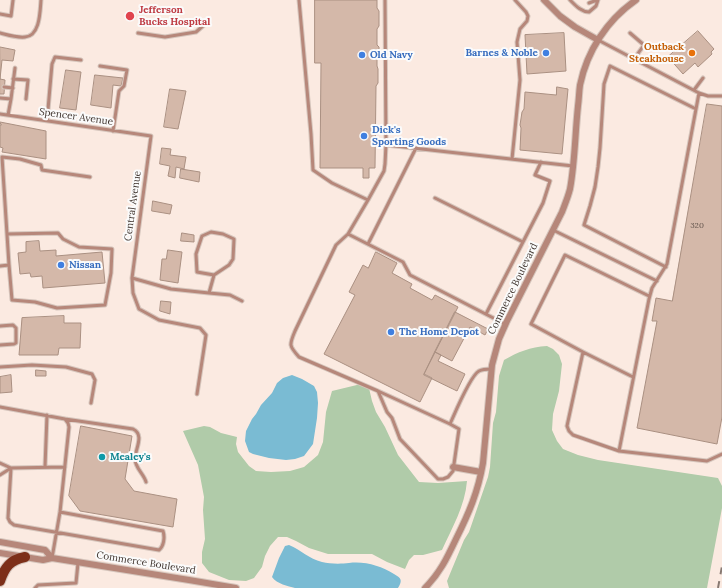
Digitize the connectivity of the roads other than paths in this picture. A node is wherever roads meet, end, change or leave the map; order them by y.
1 (13, 0) edge
2 (41, 0) edge
3 (299, 0) edge
4 (385, 0) edge
5 (514, 0) edge
6 (544, 0) edge
7 (570, 0) edge
8 (598, 0) edge
9 (636, 0) edge
10 (588, 3) dead end
11 (0, 14) edge
12 (204, 25) dead end
13 (0, 33) edge
14 (138, 33) dead end
15 (630, 33) dead end
16 (598, 40) junction
17 (634, 59) junction
18 (80, 60) dead end
19 (100, 66) dead end
20 (15, 68) dead end
21 (703, 78) dead end
22 (14, 79) junction
23 (4, 87) dead end
24 (12, 88) junction
25 (694, 90) junction
26 (699, 93) junction
27 (722, 96) edge
28 (0, 98) edge
29 (11, 99) junction
30 (26, 99) dead end
31 (696, 109) junction
32 (0, 114) edge
33 (8, 115) junction
34 (47, 121) junction
35 (113, 131) junction
36 (151, 136) joint
37 (386, 145) junction
38 (416, 148) junction
39 (512, 159) junction
40 (541, 162) junction
41 (573, 166) junction
42 (90, 177) dead end
43 (435, 198) dead end
44 (368, 200) junction
45 (553, 230) junction
46 (7, 234) junction
47 (348, 234) junction
48 (523, 242) junction
49 (368, 244) junction
50 (0, 266) edge
51 (8, 266) junction
52 (666, 267) junction
53 (214, 275) junction
54 (132, 278) junction
55 (656, 281) junction
56 (209, 293) junction
57 (649, 296) junction
58 (242, 301) dead end
59 (486, 314) junction
60 (506, 324) junction
61 (0, 326) edge
62 (0, 346) edge
63 (583, 352) junction
64 (0, 367) edge
65 (492, 369) junction
66 (633, 377) junction
67 (378, 391) junction
68 (197, 394) dead end
69 (91, 403) dead end
70 (0, 407) edge
71 (46, 415) junction
72 (66, 419) junction
73 (450, 424) junction
74 (619, 452) junction
75 (722, 454) edge
76 (0, 463) edge
77 (44, 467) junction
78 (65, 467) junction
79 (454, 467) junction
80 (12, 468) junction
81 (481, 472) junction
82 (0, 475) edge
83 (146, 482) dead end
84 (60, 512) junction
85 (56, 532) junction
86 (0, 542) edge
87 (0, 553) edge
88 (25, 557) junction
89 (52, 558) junction
90 (78, 562) junction
91 (0, 582) edge
92 (76, 583) junction
93 (0, 588) edge
94 (35, 588) edge
95 (76, 588) edge
96 (236, 588) edge
97 (425, 588) edge

1 - 11 lane
2 - 13 lane
3 - 44 lane
4 - 37 lane
5 - 39 lane
6 - 16 street
7 - 8 lane
8 - 10 lane
9 - 16 street, Commerce Boulevard
12 - 14 lane
15 - 17 lane
16 - 17 lane
16 - 41 street, Commerce Boulevard
17 - 25 lane
18 - 34 lane
19 - 35 lane
20 - 22 lane
21 - 25 lane
22 - 24 lane
22 - 30 lane
23 - 24 lane
24 - 29 lane
25 - 26 lane
26 - 27 lane
26 - 31 lane
28 - 29 lane
29 - 33 lane
31 - 52 lane
31 - 52 lane
32 - 33 lane, Spencer Avenue
33 - 34 lane, Spencer Avenue
34 - 35 lane, Spencer Avenue
35 - 36 lane, Spencer Avenue
36 - 54 lane, Central Avenue
37 - 38 lane
37 - 44 lane
38 - 39 lane
38 - 49 lane
39 - 40 lane
40 - 41 lane
40 - 48 lane
41 - 45 street, Commerce Boulevard
42 - 46 lane
43 - 48 lane
44 - 47 lane
45 - 55 lane
45 - 60 street, Commerce Boulevard
46 - 51 lane
46 - 51 lane
47 - 49 lane
47 - 67 lane
48 - 59 lane
49 - 59 lane
50 - 51 lane
52 - 55 lane
53 - 53 lane
53 - 56 lane
54 - 56 lane
54 - 68 lane, Central Avenue
55 - 57 lane
56 - 58 lane
57 - 63 lane
57 - 66 lane
59 - 60 lane
60 - 65 street, Commerce Boulevard
61 - 62 lane
63 - 66 lane
63 - 74 lane
64 - 69 lane
65 - 73 lane
65 - 81 street, Commerce Boulevard
66 - 74 lane
67 - 73 lane
67 - 79 lane
70 - 71 lane
71 - 72 lane
71 - 77 lane
72 - 78 lane
72 - 83 lane
73 - 79 lane
74 - 75 lane
76 - 80 lane
77 - 78 lane
77 - 80 lane
78 - 84 lane
79 - 81 street
80 - 82 lane
80 - 85 lane
81 - 97 street, Commerce Boulevard
84 - 85 lane
84 - 85 lane
85 - 89 lane
86 - 89 street, Commerce Boulevard
87 - 88 street, Commerce Boulevard
88 - 89 street, Commerce Boulevard
88 - 91 main road
89 - 90 street, Commerce Boulevard
90 - 92 lane
90 - 96 street, Commerce Boulevard
91 - 93 main road
92 - 94 lane
92 - 95 lane

